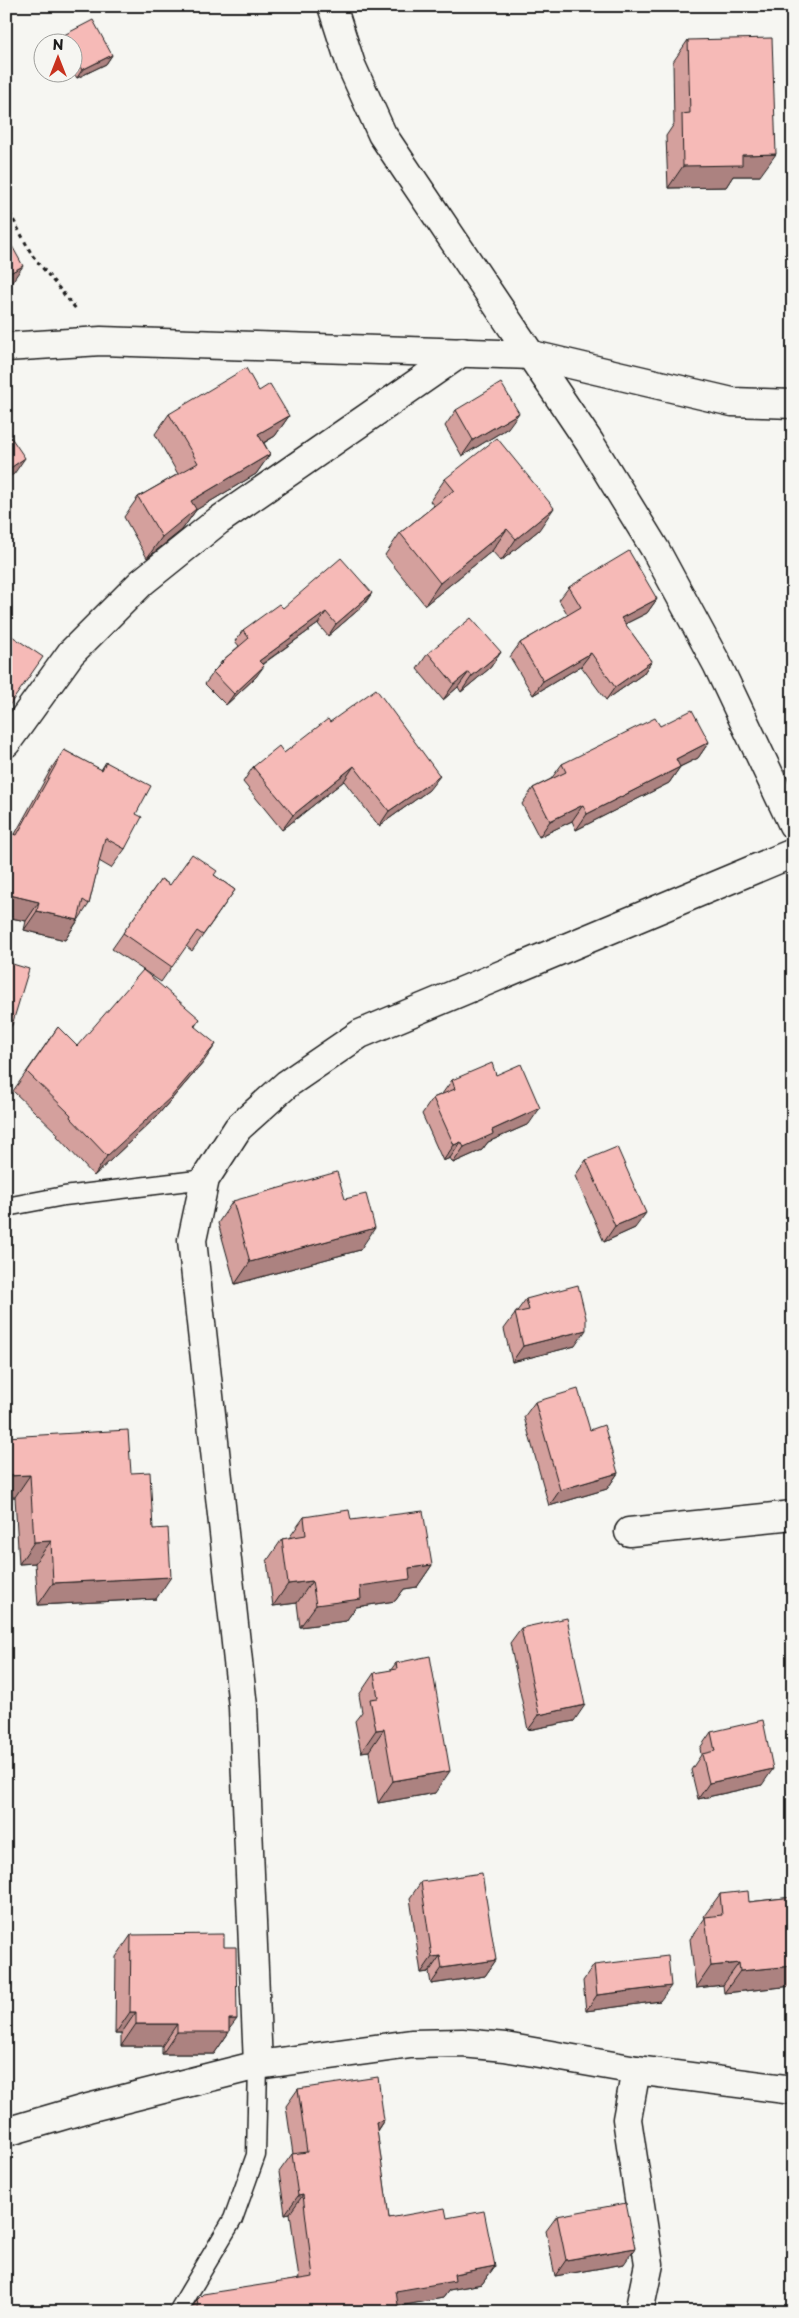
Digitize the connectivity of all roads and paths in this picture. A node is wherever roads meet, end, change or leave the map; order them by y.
1 (332, 6) edge
2 (6, 206) edge
3 (101, 341) junction
4 (6, 347) edge
5 (462, 352) junction
6 (532, 355) junction
7 (793, 404) edge
8 (6, 743) edge
9 (793, 825) edge
10 (793, 853) edge
11 (205, 1179) junction
12 (6, 1207) edge
13 (793, 1515) edge
14 (629, 1532) dead end
15 (258, 2065) junction
16 (636, 2070) junction
17 (793, 2090) edge
18 (6, 2132) edge
19 (180, 2308) dead end
20 (639, 2312) edge

1 - 6 street
2 - 3 path
3 - 4 street
3 - 5 street
5 - 6 street
5 - 8 street
6 - 7 street
6 - 9 street
10 - 11 street
11 - 12 lane
11 - 15 street
13 - 14 street
15 - 16 street
15 - 18 street
15 - 19 lane
16 - 17 street
16 - 20 street

